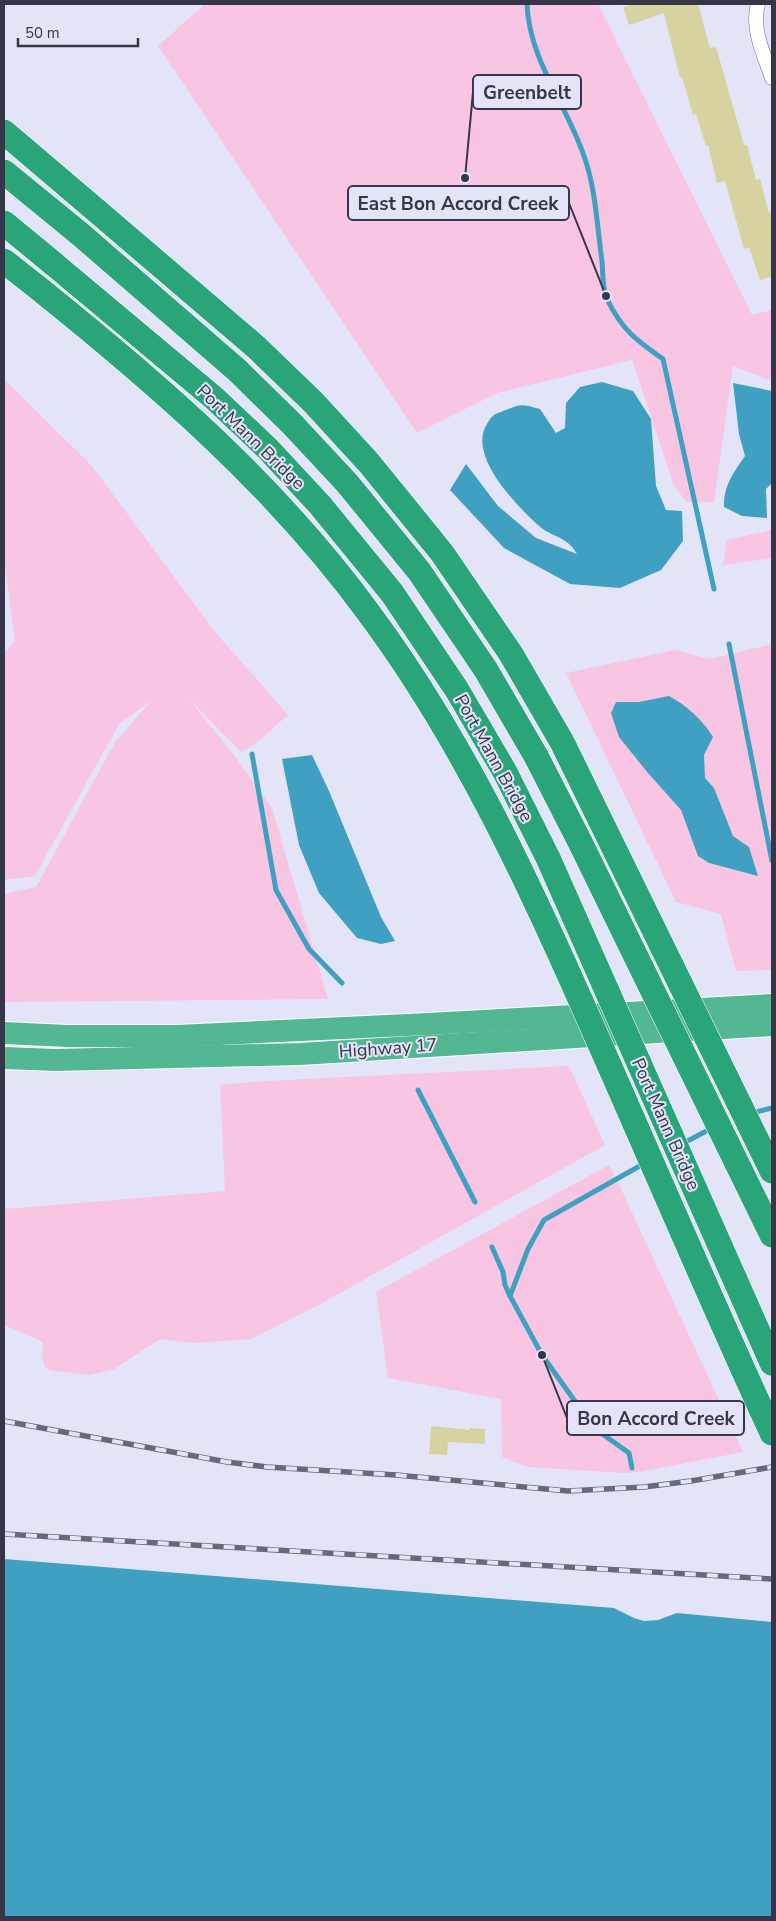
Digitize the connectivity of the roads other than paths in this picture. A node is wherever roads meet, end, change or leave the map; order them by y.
1 (758, 4) edge
2 (772, 78) edge
3 (4, 132) edge
4 (4, 172) edge
5 (4, 223) edge
6 (4, 261) edge
7 (772, 1005) edge
8 (772, 1025) edge
9 (4, 1033) edge
10 (4, 1058) edge
11 (772, 1171) edge
12 (772, 1235) edge
13 (772, 1363) edge
14 (772, 1433) edge

1 - 2 street
3 - 11 highway, bridge
4 - 12 highway, Port Mann Bridge, bridge
5 - 13 highway, Port Mann Bridge, bridge
6 - 14 highway, bridge
7 - 9 highway, Highway 17
8 - 10 highway, Highway 17

